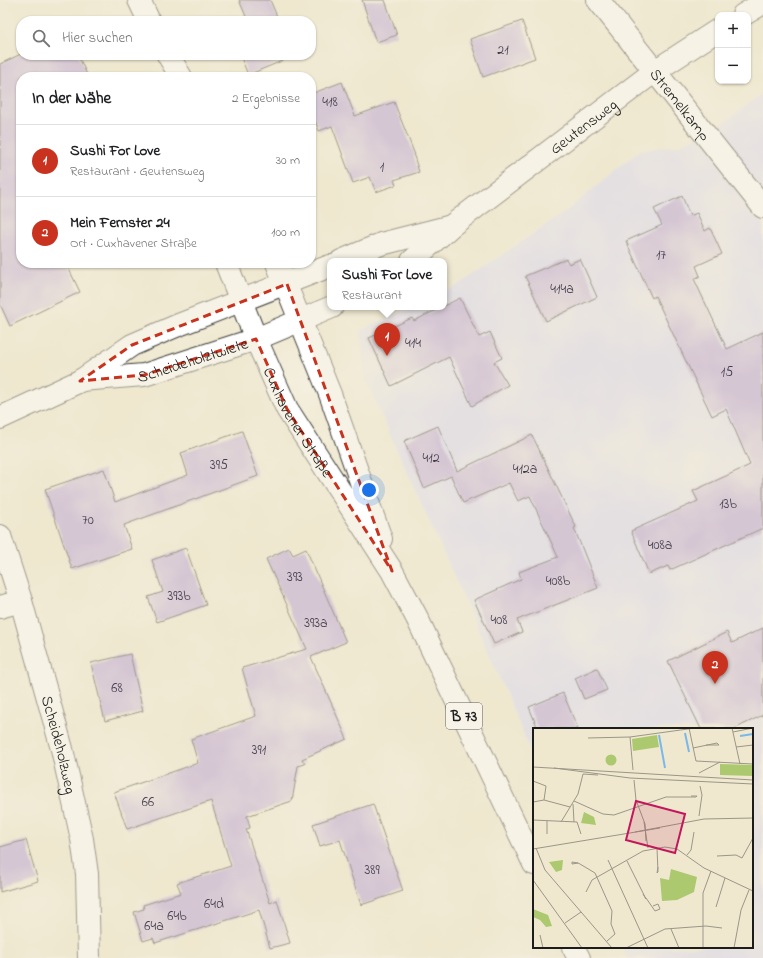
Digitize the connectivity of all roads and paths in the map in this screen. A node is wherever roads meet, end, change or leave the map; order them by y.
1 (139, 0) edge
2 (598, 0) edge
3 (763, 3) edge
4 (748, 12) edge
5 (147, 16) edge
6 (715, 32) edge
7 (161, 60) edge
8 (171, 60) edge
9 (655, 71) junction
10 (165, 72) edge
11 (178, 72) edge
12 (763, 207) edge
13 (451, 226) junction
14 (347, 258) edge
15 (415, 258) edge
16 (327, 267) edge
17 (228, 268) edge
18 (279, 268) edge
19 (286, 284) junction
20 (241, 301) junction
21 (327, 309) edge
22 (301, 321) junction
23 (256, 339) junction
24 (80, 380) junction
25 (0, 418) edge
26 (0, 536) edge
27 (392, 570) junction
28 (21, 601) junction
29 (0, 607) edge
30 (533, 862) edge
31 (574, 948) edge
32 (89, 958) edge
33 (579, 958) edge

1 - 5 street
2 - 9 street, Stremelkamp
3 - 4 street
6 - 9 street, Geutensweg
7 - 10 street
8 - 11 street
9 - 12 street, Stremelkamp
9 - 13 street, Geutensweg
13 - 14 street, Geutensweg
13 - 15 street, Geutensweg
16 - 19 street
17 - 20 street, Cuxhavener Straße / B 73
18 - 19 street, Cuxhavener Straße / B 73
19 - 20 street, Scheideholztwiete
19 - 22 street, Cuxhavener Straße / B 73
20 - 23 street, Cuxhavener Straße / B 73
20 - 24 street, Scheideholztwiete
21 - 22 street
22 - 23 street, Scheideholztwiete
22 - 27 street, Cuxhavener Straße / B 73
23 - 24 street, Scheideholztwiete
23 - 27 street, Cuxhavener Straße / B 73
24 - 25 street, Scheideholztwiete
26 - 28 street, Scheideholzweg
27 - 30 street, Cuxhavener Straße / B 73
28 - 29 street
28 - 32 street, Scheideholzweg
31 - 33 street

